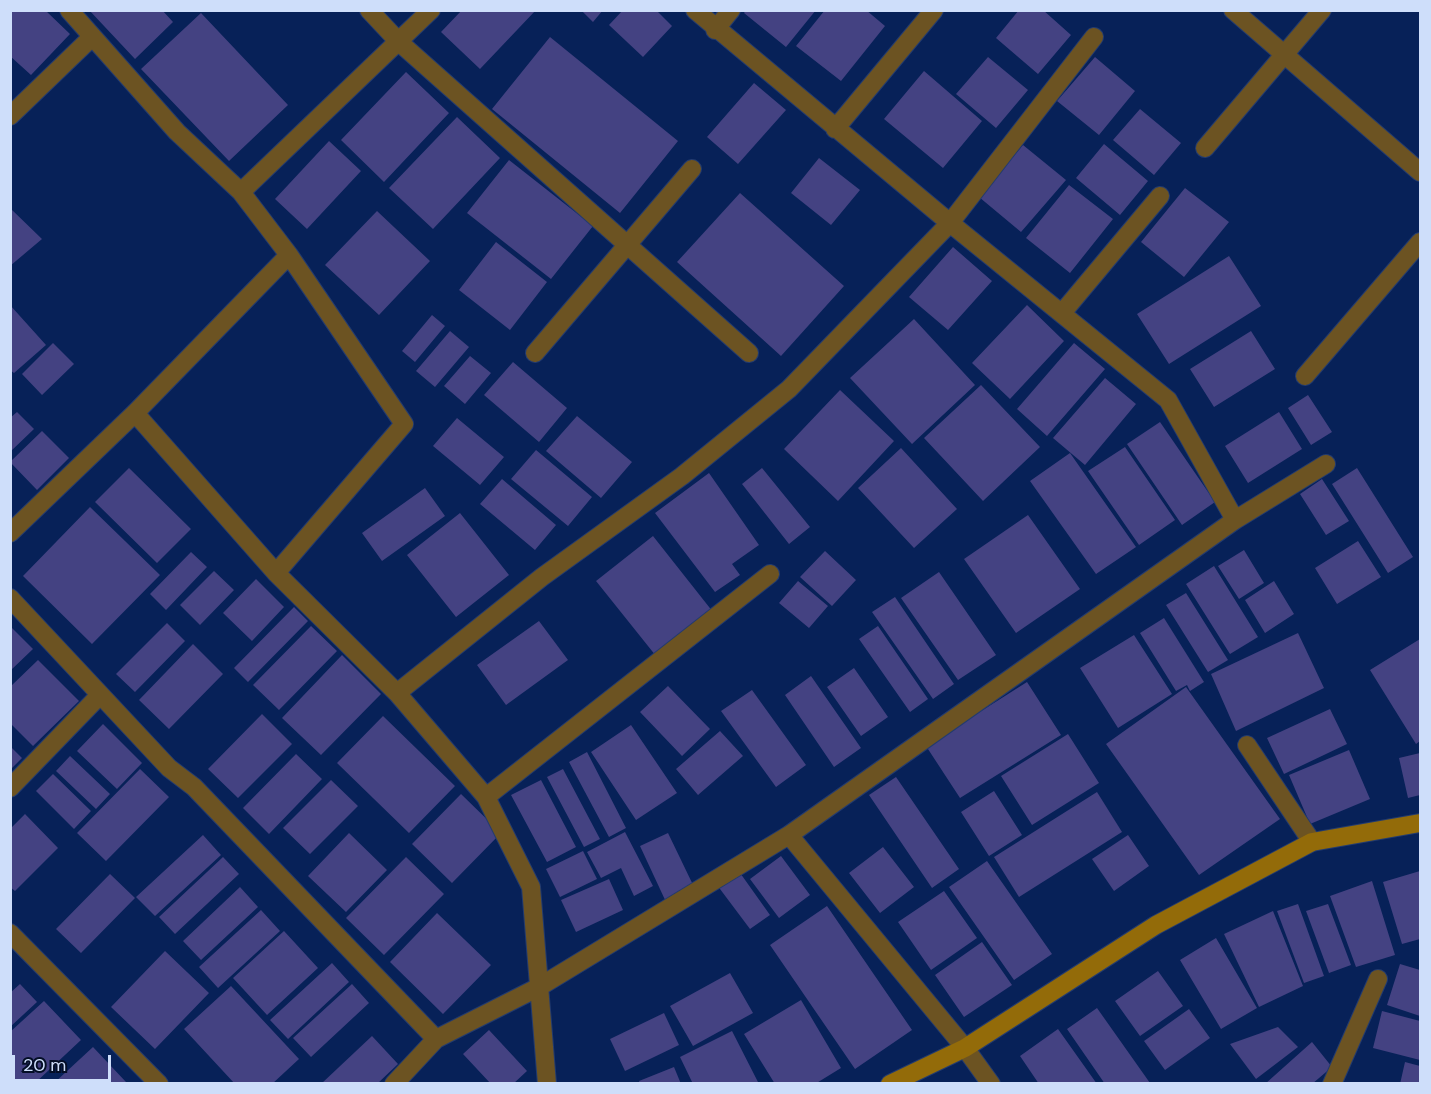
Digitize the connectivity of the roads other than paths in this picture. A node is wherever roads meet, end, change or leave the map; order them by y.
1 (69, 10) edge
2 (369, 10) edge
3 (431, 10) edge
4 (695, 10) edge
5 (731, 10) edge
6 (934, 10) edge
7 (1233, 10) edge
8 (1322, 10) edge
9 (715, 30) junction
10 (92, 37) junction
11 (1095, 37) dead end
12 (399, 42) junction
13 (1284, 54) junction
14 (10, 116) edge
15 (835, 129) junction
16 (1205, 148) dead end
17 (692, 169) dead end
18 (1420, 172) edge
19 (241, 192) junction
20 (1160, 196) dead end
21 (950, 224) junction
22 (1420, 242) edge
23 (628, 245) junction
24 (289, 255) junction
25 (1062, 313) junction
26 (535, 353) dead end
27 (749, 353) dead end
28 (1305, 376) dead end
29 (135, 413) junction
30 (1326, 464) dead end
31 (1235, 520) junction
32 (10, 534) edge
33 (276, 573) junction
34 (770, 574) dead end
35 (10, 598) edge
36 (397, 693) junction
37 (100, 695) junction
38 (1247, 745) dead end
39 (10, 788) edge
40 (486, 797) junction
41 (1420, 824) edge
42 (789, 835) junction
43 (1312, 842) junction
44 (10, 933) edge
45 (1378, 979) dead end
46 (539, 987) junction
47 (436, 1039) junction
48 (965, 1048) junction
49 (159, 1083) edge
50 (394, 1083) edge
51 (548, 1083) edge
52 (890, 1083) edge
53 (991, 1083) edge
54 (1332, 1083) edge

1 - 10 street
2 - 12 street
3 - 12 street
4 - 9 street
5 - 9 street
6 - 15 street
7 - 13 street
8 - 13 street
9 - 15 street
10 - 14 street
10 - 19 street
11 - 21 street
12 - 19 street
12 - 23 street
13 - 16 street
13 - 18 street
15 - 21 street
17 - 23 street
19 - 24 street
20 - 25 street
21 - 25 street
21 - 36 street
22 - 28 street
23 - 26 street
23 - 27 street
24 - 29 street
24 - 33 street
25 - 31 street
29 - 32 street
29 - 33 street
30 - 31 street
31 - 42 street
33 - 36 street
34 - 40 street
35 - 37 street
36 - 40 street
37 - 39 street
37 - 47 street
38 - 43 street
40 - 46 street
41 - 43 street
42 - 46 street
42 - 48 street
43 - 48 street
44 - 49 street
45 - 54 street
46 - 47 street
46 - 51 street
47 - 50 street
48 - 52 street
48 - 53 street

